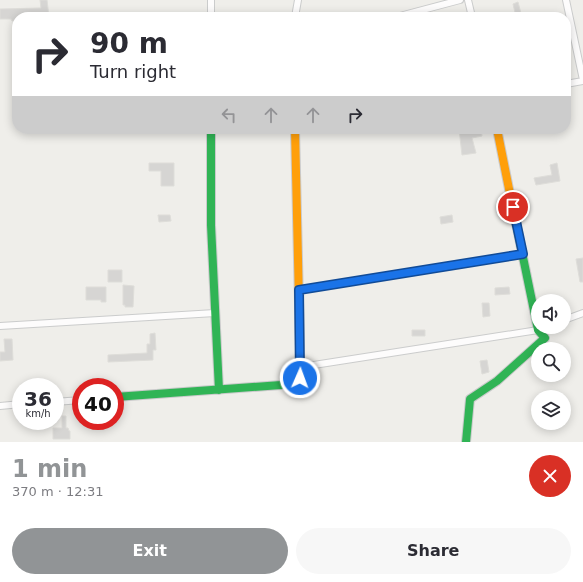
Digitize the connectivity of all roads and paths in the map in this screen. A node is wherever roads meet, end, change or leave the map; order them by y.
1 (211, 0) edge
2 (298, 0) edge
3 (460, 0) edge
4 (468, 0) edge
5 (566, 0) edge
6 (211, 12) edge
7 (296, 12) edge
8 (415, 12) edge
9 (471, 12) edge
10 (569, 12) edge
11 (571, 24) edge
12 (583, 80) edge
13 (571, 83) edge
14 (211, 134) edge
15 (295, 134) edge
16 (498, 134) edge
17 (523, 254) junction
18 (299, 290) junction
19 (533, 294) edge
20 (215, 313) junction
21 (583, 313) edge
22 (571, 317) edge
23 (0, 326) edge
24 (531, 330) edge
25 (544, 334) edge
26 (301, 367) junction
27 (219, 390) junction
28 (124, 396) edge
29 (12, 405) edge
30 (0, 406) edge
31 (466, 442) edge

1 - 6 street
2 - 7 street
3 - 8 street
4 - 9 street
5 - 10 street
11 - 12 street
12 - 13 street
14 - 20 street
15 - 18 street
16 - 17 street
17 - 18 street
17 - 19 street
18 - 26 street
20 - 23 street
20 - 27 street
21 - 22 street
24 - 26 street
25 - 31 street
26 - 27 street
27 - 28 street
29 - 30 street

